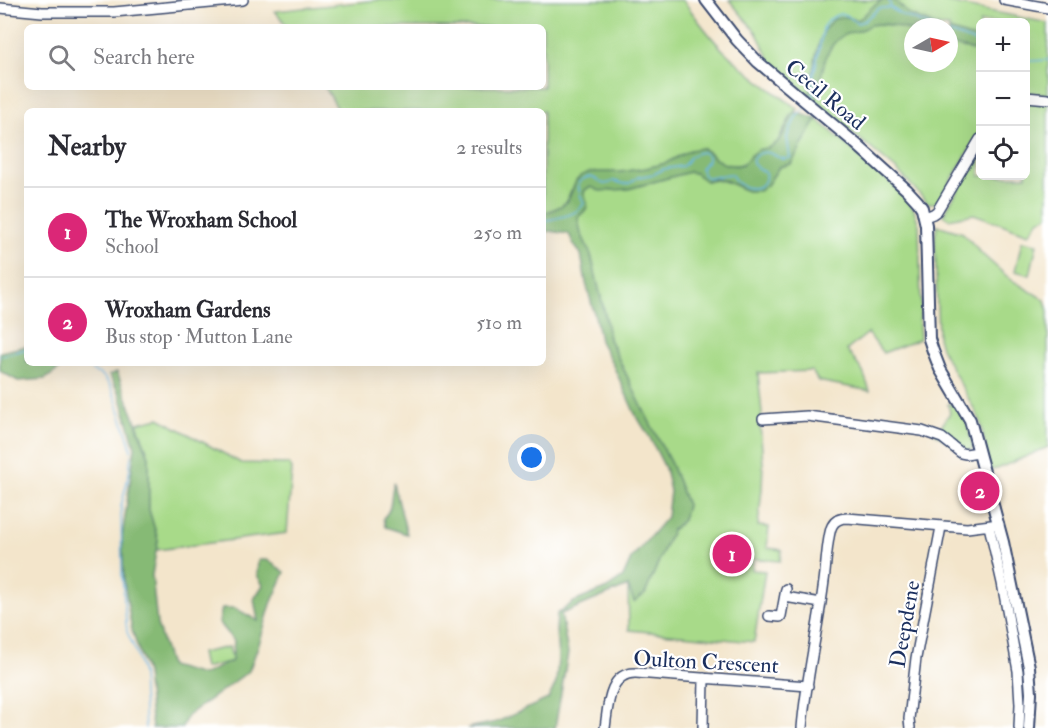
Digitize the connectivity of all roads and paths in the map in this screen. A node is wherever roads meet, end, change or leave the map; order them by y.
1 (243, 0) edge
2 (706, 0) edge
3 (1004, 0) edge
4 (0, 8) edge
5 (1048, 8) edge
6 (1030, 97) edge
7 (1048, 99) edge
8 (976, 147) edge
9 (924, 216) junction
10 (763, 419) dead end
11 (978, 452) junction
12 (994, 525) junction
13 (941, 527) junction
14 (821, 603) junction
15 (769, 616) dead end
16 (704, 678) junction
17 (808, 686) junction
18 (605, 728) edge
19 (703, 728) edge
20 (802, 728) edge
21 (909, 728) edge
22 (1019, 728) edge
23 (1029, 728) edge

1 - 4 street
2 - 9 main road, Cecil Road
3 - 5 street
6 - 7 street
8 - 9 street
9 - 11 main road
10 - 11 street
11 - 12 main road
12 - 13 street
12 - 22 street
12 - 23 main road
13 - 14 street
13 - 21 street, Deepdene
14 - 15 street
14 - 17 street
16 - 17 street, Oulton Crescent
16 - 18 street, Oulton Crescent
16 - 19 street
17 - 20 street

